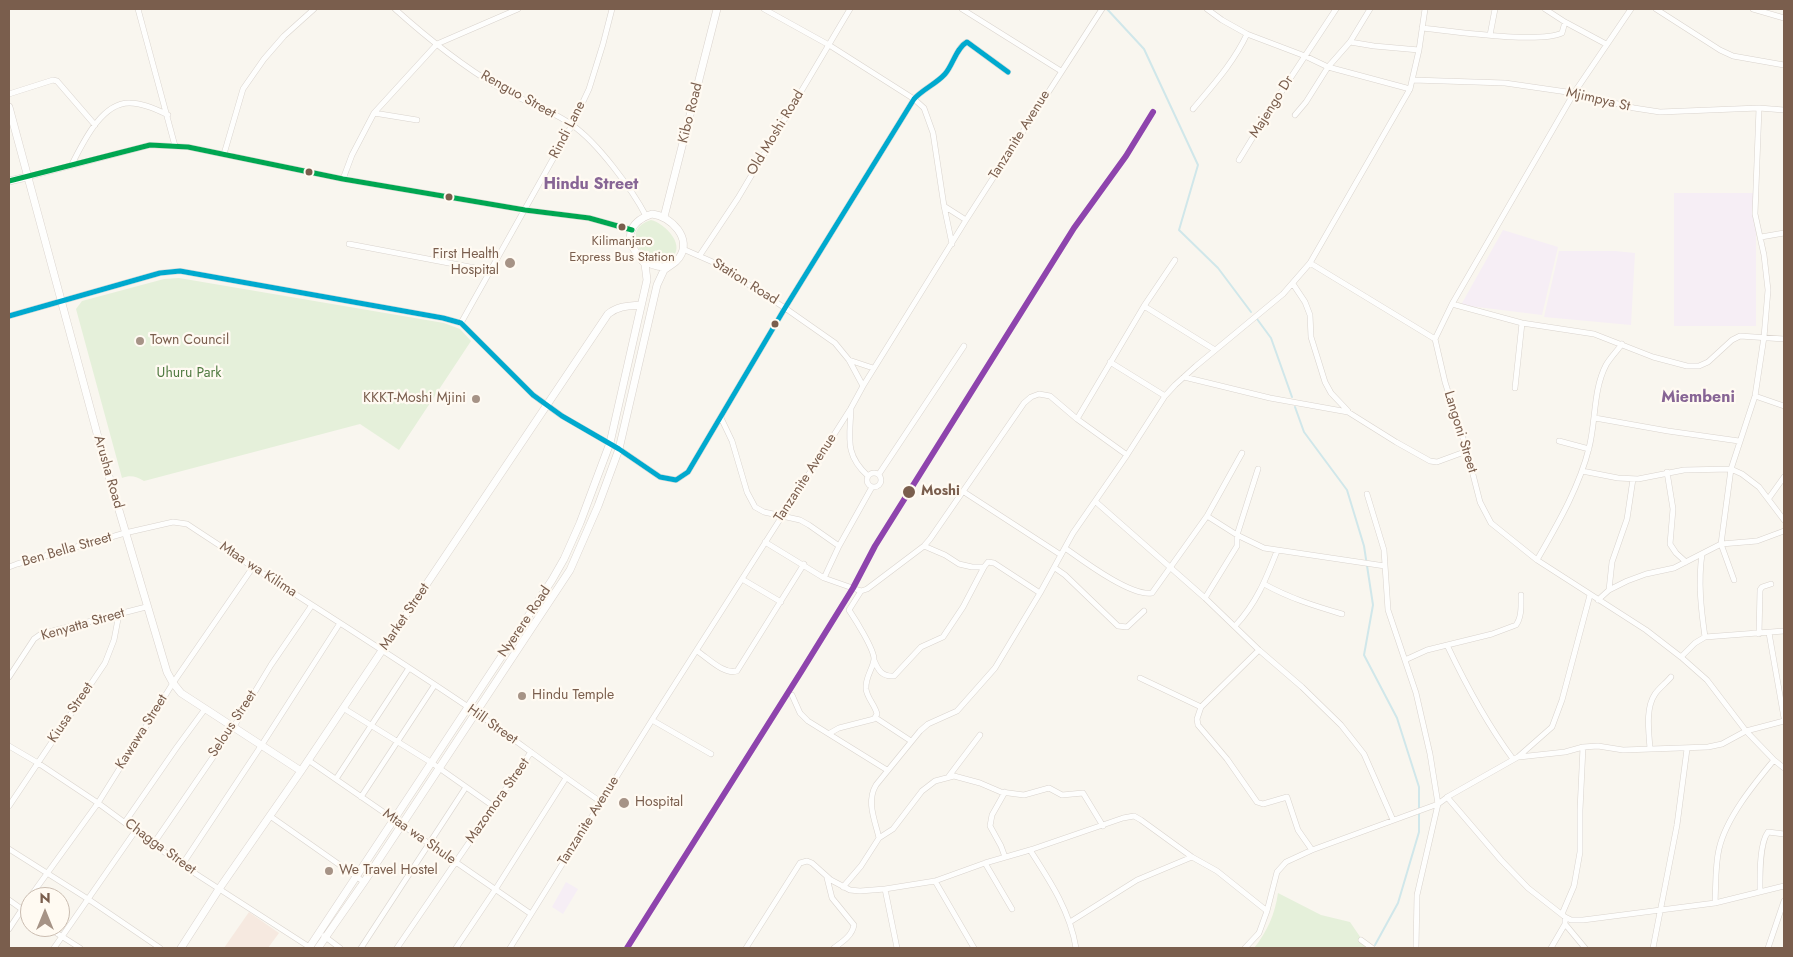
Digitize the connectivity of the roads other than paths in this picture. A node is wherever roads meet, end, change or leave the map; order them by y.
1 (138, 9) edge
2 (314, 9) edge
3 (395, 9) edge
4 (518, 9) edge
5 (612, 9) edge
6 (717, 9) edge
7 (764, 9) edge
8 (850, 9) edge
9 (962, 9) edge
10 (1102, 9) edge
11 (1207, 9) edge
12 (1336, 9) edge
13 (1370, 9) edge
14 (1425, 9) edge
15 (1496, 9) edge
16 (1545, 9) edge
17 (1631, 9) edge
18 (1656, 9) edge
19 (1753, 9) edge
20 (1784, 18) edge
21 (1565, 22) junction
22 (1422, 28) junction
23 (1247, 34) junction
24 (1490, 34) junction
25 (1350, 42) junction
26 (437, 44) junction
27 (1606, 44) junction
28 (829, 45) junction
29 (1419, 50) junction
30 (1305, 56) junction
31 (1784, 65) edge
32 (1328, 67) junction
33 (1061, 71) junction
34 (1008, 72) dead end
35 (1413, 80) junction
36 (1410, 89) junction
37 (1574, 93) junction
38 (9, 94) edge
39 (914, 99) junction
40 (9, 107) edge
41 (1759, 108) junction
42 (1193, 109) dead end
43 (1784, 110) edge
44 (374, 113) junction
45 (168, 115) junction
46 (1295, 115) dead end
47 (417, 120) dead end
48 (95, 125) junction
49 (572, 125) junction
50 (175, 146) junction
51 (224, 154) junction
52 (1239, 160) dead end
53 (71, 166) junction
54 (27, 177) junction
55 (343, 179) junction
56 (9, 182) edge
57 (944, 206) junction
58 (525, 210) junction
59 (646, 216) junction
60 (664, 217) junction
61 (966, 220) junction
62 (632, 230) junction
63 (1784, 233) edge
64 (1761, 237) junction
65 (349, 244) dead end
66 (952, 244) junction
67 (684, 249) junction
68 (700, 255) junction
69 (638, 256) junction
70 (1175, 260) dead end
71 (674, 263) junction
72 (1310, 263) junction
73 (491, 271) junction
74 (1293, 284) junction
75 (61, 302) junction
76 (1452, 304) junction
77 (641, 305) junction
78 (1144, 306) junction
79 (785, 308) junction
80 (9, 316) edge
81 (461, 323) junction
82 (1522, 323) junction
83 (1435, 338) junction
84 (1764, 338) junction
85 (1784, 339) edge
86 (1622, 344) junction
87 (964, 346) dead end
88 (1215, 350) junction
89 (849, 360) junction
90 (1110, 362) junction
91 (873, 368) junction
92 (1184, 377) junction
93 (863, 386) junction
94 (1516, 388) dead end
95 (1165, 396) junction
96 (1755, 396) junction
97 (546, 405) junction
98 (1784, 406) edge
99 (851, 408) junction
100 (1348, 412) junction
101 (721, 418) junction
102 (1595, 418) junction
103 (1077, 419) junction
104 (1739, 440) junction
105 (1559, 441) dead end
106 (610, 443) junction
107 (619, 449) junction
108 (1589, 449) junction
109 (1467, 452) junction
110 (1242, 453) dead end
111 (1128, 456) junction
112 (1731, 468) junction
113 (1258, 469) dead end
114 (1582, 470) junction
115 (1667, 472) junction
116 (879, 474) junction
117 (868, 476) junction
118 (1784, 477) edge
119 (1633, 479) junction
120 (872, 487) junction
121 (964, 492) junction
122 (1366, 494) dead end
123 (1769, 498) junction
124 (1096, 502) junction
125 (782, 516) junction
126 (1207, 516) junction
127 (1784, 520) edge
128 (1784, 531) edge
129 (125, 533) junction
130 (1237, 535) junction
131 (766, 542) junction
132 (1721, 544) junction
133 (839, 546) junction
134 (924, 546) junction
135 (1065, 548) junction
136 (1277, 551) junction
137 (1702, 554) junction
138 (1061, 555) junction
139 (1537, 560) junction
140 (1686, 562) junction
141 (804, 564) junction
142 (984, 566) junction
143 (1385, 566) junction
144 (253, 567) junction
145 (1171, 567) junction
146 (9, 568) edge
147 (1055, 568) junction
148 (824, 578) junction
149 (742, 579) junction
150 (1734, 580) dead end
151 (1264, 584) junction
152 (1771, 584) dead end
153 (1609, 590) junction
154 (862, 591) junction
155 (1040, 593) junction
156 (1522, 595) dead end
157 (1590, 595) junction
158 (1205, 598) junction
159 (1598, 600) junction
160 (780, 602) junction
161 (312, 605) junction
162 (146, 607) junction
163 (1144, 611) dead end
164 (119, 614) junction
165 (1342, 614) dead end
166 (340, 623) junction
167 (1235, 626) junction
168 (1784, 631) edge
169 (1759, 634) junction
170 (1769, 634) junction
171 (1705, 638) junction
172 (1447, 645) junction
173 (382, 650) junction
174 (1259, 650) junction
175 (697, 651) junction
176 (1681, 657) junction
177 (874, 659) junction
178 (1405, 660) junction
179 (409, 668) junction
180 (1672, 677) dead end
181 (9, 678) edge
182 (1140, 678) dead end
183 (173, 683) junction
184 (434, 686) junction
185 (792, 695) dead end
186 (468, 707) junction
187 (1201, 707) junction
188 (343, 708) junction
189 (205, 709) junction
190 (475, 712) junction
191 (876, 718) junction
192 (1784, 719) edge
193 (652, 720) junction
194 (371, 725) junction
195 (232, 728) junction
196 (1746, 731) junction
197 (830, 733) junction
198 (980, 735) dead end
199 (911, 741) junction
200 (397, 742) junction
201 (9, 746) edge
202 (261, 746) junction
203 (1583, 747) junction
204 (1650, 749) junction
205 (1688, 749) junction
206 (531, 752) junction
207 (711, 754) dead end
208 (1516, 758) junction
209 (308, 760) junction
210 (1774, 760) junction
211 (38, 763) junction
212 (435, 766) junction
213 (1784, 768) edge
214 (887, 770) junction
215 (301, 771) junction
216 (950, 776) junction
217 (566, 778) junction
218 (336, 779) junction
219 (466, 788) junction
220 (1005, 792) junction
221 (1447, 796) junction
222 (361, 797) junction
223 (98, 802) junction
224 (601, 802) junction
225 (1438, 804) junction
226 (9, 806) edge
227 (493, 806) junction
228 (270, 816) junction
229 (394, 820) junction
230 (1393, 820) junction
231 (125, 822) junction
232 (402, 825) junction
233 (1103, 826) junction
234 (136, 830) junction
235 (1784, 834) edge
236 (879, 838) junction
237 (154, 843) junction
238 (429, 844) junction
239 (9, 849) edge
240 (1030, 850) junction
241 (1312, 850) junction
242 (1005, 857) junction
243 (1192, 857) junction
244 (455, 862) junction
245 (985, 863) junction
246 (182, 865) junction
247 (46, 874) junction
248 (357, 876) junction
249 (827, 878) junction
250 (934, 881) junction
251 (364, 882) junction
252 (1784, 886) edge
253 (37, 887) edge
254 (842, 887) junction
255 (219, 889) junction
256 (885, 889) junction
257 (495, 890) junction
258 (1760, 892) junction
259 (88, 899) junction
260 (9, 900) edge
261 (1784, 901) edge
262 (1715, 903) junction
263 (20, 908) edge
264 (1012, 909) dead end
265 (1660, 910) junction
266 (1267, 911) junction
267 (20, 912) edge
268 (531, 914) junction
269 (1564, 916) junction
270 (1070, 922) junction
271 (1565, 924) junction
272 (70, 925) edge
273 (9, 929) edge
274 (322, 935) junction
275 (61, 937) edge
276 (64, 937) edge
277 (1361, 940) dead end
278 (54, 948) edge
279 (80, 948) edge
280 (160, 948) edge
281 (181, 948) edge
282 (310, 948) edge
283 (318, 948) edge
284 (340, 948) edge
285 (361, 948) edge
286 (397, 948) edge
287 (456, 948) edge
288 (510, 948) edge
289 (746, 948) edge
290 (834, 948) edge
291 (898, 948) edge
292 (974, 948) edge
293 (1076, 948) edge
294 (1245, 948) edge
295 (1372, 948) edge
296 (1416, 948) edge
297 (1551, 948) edge
298 (1585, 948) edge
299 (1653, 948) edge
300 (1768, 948) edge

1 - 45 street
2 - 51 street
3 - 26 street, Renguo Street
4 - 26 street
5 - 49 street, Rindi Lane
6 - 60 main road, Kibo Road
7 - 28 street
8 - 28 street, Old Moshi Road
9 - 33 street
10 - 33 street, Tanzanite Avenue
11 - 23 street
12 - 30 street, Majengo Dr
13 - 25 street
14 - 22 street
15 - 24 street
16 - 21 street
17 - 27 street
18 - 31 street
19 - 20 street
21 - 24 street
21 - 27 street
22 - 24 street
22 - 29 street
23 - 30 street
23 - 42 street
25 - 29 street
25 - 32 street
26 - 44 street
26 - 49 street, Renguo Street
27 - 37 street
28 - 39 street
28 - 68 street, Old Moshi Road
29 - 35 street
30 - 32 street
30 - 52 street, Majengo Dr
32 - 36 street
32 - 46 street
33 - 61 street, Tanzanite Avenue
34 - 39 street
35 - 36 street
35 - 37 street, Mjimpya St
36 - 72 street
37 - 41 street, Mjimpya St
37 - 76 street
38 - 48 street
39 - 57 street
39 - 79 street
40 - 54 main road, Arusha Road
41 - 43 street, Mjimpya St
41 - 64 street
44 - 47 street
44 - 55 street
45 - 48 street
45 - 50 street
48 - 53 street
49 - 58 street, Rindi Lane
49 - 59 street, Renguo Street
50 - 51 street
50 - 53 street
51 - 55 street
53 - 54 street
54 - 56 main road
54 - 75 main road, Arusha Road
55 - 58 street
57 - 61 street
57 - 66 street
58 - 62 street
58 - 73 street, Rindi Lane
59 - 60 main road
59 - 62 main road
60 - 67 main road
61 - 66 street, Tanzanite Avenue
62 - 69 main road
63 - 64 street
64 - 84 street
65 - 73 street
66 - 91 street, Tanzanite Avenue
67 - 68 street, Station Road
67 - 71 main road
68 - 79 street, Station Road
69 - 71 main road
69 - 77 main road, Nyerere Road
70 - 78 street
71 - 107 main road, Nyerere Road
72 - 74 street
72 - 83 street
73 - 81 street, Rindi Lane
74 - 88 street
74 - 100 street
75 - 80 street
75 - 81 street
75 - 129 main road, Arusha Road
76 - 82 street
76 - 83 street
77 - 97 main road, Market Street
77 - 106 main road, Nyerere Road
78 - 88 street
78 - 90 street
79 - 89 street, Station Road
79 - 101 street
81 - 97 street
82 - 86 street
82 - 94 street
83 - 109 street, Langoni Street
84 - 85 street
84 - 86 street
84 - 96 street
86 - 102 street
87 - 116 street
88 - 92 street
89 - 91 street
89 - 93 street, Station Road
90 - 95 street
90 - 103 street
91 - 93 street, Tanzanite Avenue
92 - 95 street
92 - 100 street
93 - 99 street, Tanzanite Avenue
95 - 111 street
96 - 98 street
96 - 104 street
97 - 106 street
97 - 173 main road, Market Street
99 - 117 street
99 - 125 street, Tanzanite Avenue
100 - 109 street
101 - 107 street
101 - 125 street
102 - 104 street
102 - 108 street
103 - 111 street
103 - 121 street
104 - 112 street
105 - 108 street
106 - 107 street
106 - 186 main road, Nyerere Road
107 - 190 main road, Nyerere Road
108 - 114 street
109 - 139 street, Langoni Street
110 - 126 street
111 - 124 street
112 - 115 street
112 - 123 street
112 - 132 street
113 - 130 street
114 - 119 street
114 - 139 street
115 - 119 street
115 - 140 street
116 - 117 street
116 - 120 street
117 - 120 street
118 - 123 street
119 - 153 street
120 - 133 street
121 - 134 street
121 - 138 street
122 - 143 street
123 - 127 street
124 - 135 street
124 - 145 street
125 - 131 street, Tanzanite Avenue
125 - 133 street
126 - 130 street
126 - 145 street
128 - 132 street
129 - 144 street, Mtaa wa Kilima
129 - 146 street, Ben Bella Street
129 - 162 main road, Arusha Road
130 - 136 street
130 - 158 street
131 - 141 street
131 - 149 street, Tanzanite Avenue
132 - 137 street
132 - 150 street
133 - 148 street
134 - 142 street
134 - 154 street
135 - 138 street
135 - 145 street
136 - 143 street
136 - 151 street
137 - 140 street
137 - 171 street
138 - 147 street
139 - 157 street, Langoni Street
140 - 153 street
141 - 148 street
141 - 160 street
142 - 155 street
142 - 177 street
143 - 178 street
144 - 161 street, Mtaa wa Kilima
144 - 183 street, Kawawa Street
145 - 158 street
147 - 155 street
147 - 163 street
148 - 154 street
149 - 160 street
149 - 175 street, Tanzanite Avenue
151 - 165 street
151 - 167 street
152 - 169 street
153 - 159 street
154 - 177 street
155 - 199 street
156 - 172 street
157 - 159 street, Langoni Street
157 - 208 street
158 - 167 street
159 - 176 street, Langoni Street
160 - 175 street
161 - 166 street, Mtaa wa Kilima
161 - 195 street, Selous Street
162 - 164 street, Kenyatta Street
162 - 183 main road, Arusha Road
164 - 181 street, Kenyatta Street
164 - 211 street, Kiusa Street
166 - 173 street, Mtaa wa Kilima
166 - 202 street
167 - 174 street
168 - 170 street
169 - 170 street
169 - 171 street
170 - 192 street
171 - 176 street
172 - 178 street
172 - 208 street
173 - 179 street, Hill Street
173 - 188 main road, Market Street
174 - 187 street
174 - 230 street
175 - 193 street, Tanzanite Avenue
176 - 196 street, Langoni Street
177 - 191 street
178 - 225 street
179 - 184 street, Hill Street
179 - 194 street
180 - 204 street
182 - 187 street
183 - 189 main road, Arusha Road
183 - 223 street, Kawawa Street
184 - 186 street, Hill Street
184 - 200 street
185 - 197 street
186 - 190 street, Hill Street
186 - 212 main road, Nyerere Road
187 - 241 street
188 - 194 street
188 - 209 main road, Market Street
189 - 195 main road, Arusha Road
189 - 231 street
190 - 206 street, Hill Street
190 - 212 main road, Nyerere Road
191 - 197 street
191 - 199 street
192 - 196 street
193 - 207 street
193 - 224 street, Tanzanite Avenue
194 - 200 street
194 - 218 street
195 - 202 main road, Arusha Road
195 - 237 street, Selous Street
196 - 205 street
196 - 210 street, Langoni Street
197 - 214 street
198 - 216 street
199 - 214 street
200 - 212 street
200 - 222 street
201 - 211 street, Chagga Street
202 - 215 main road, Arusha Road
202 - 246 street
203 - 204 street
203 - 208 street
203 - 269 street
204 - 205 street
205 - 265 street
206 - 217 street, Hill Street
206 - 227 street, Mazomora Street
208 - 221 street
209 - 215 main road, Market Street
209 - 218 street, Mtaa wa Shule
210 - 213 street, Langoni Street
210 - 262 street
211 - 223 street, Chagga Street
211 - 226 street, Kiusa Street
212 - 219 street
212 - 229 main road, Nyerere Road
212 - 232 main road, Nyerere Road
214 - 236 street
215 - 228 main road, Market Street
216 - 220 street
216 - 236 street
217 - 224 street, Hill Street
217 - 257 street
218 - 222 street, Mtaa wa Shule
219 - 227 street
219 - 238 street
220 - 233 street
220 - 242 street
221 - 225 street
221 - 269 street
222 - 229 street, Mtaa wa Shule
223 - 231 street, Chagga Street
223 - 247 street, Kawawa Street
224 - 268 street, Tanzanite Avenue
225 - 230 street
225 - 296 street
227 - 244 street, Mazomora Street
228 - 248 street
228 - 255 main road, Market Street
229 - 232 street, Mtaa wa Shule
229 - 248 main road, Nyerere Road
230 - 241 street
231 - 234 street, Chagga Street
232 - 238 street, Mtaa wa Shule
232 - 251 main road, Nyerere Road
233 - 240 street
233 - 243 street
234 - 237 street, Chagga Street
234 - 259 street
235 - 258 street
236 - 254 street
237 - 246 street, Chagga Street
238 - 244 street, Mtaa wa Shule
238 - 285 street
239 - 247 street
240 - 242 street
240 - 270 street
241 - 266 street
242 - 245 street
243 - 266 street
243 - 270 street
244 - 257 street, Mtaa wa Shule
244 - 286 street, Mazomora Street
245 - 250 street
245 - 264 street
246 - 255 street, Chagga Street
247 - 253 street, Kawawa Street
247 - 259 street
248 - 251 street
248 - 274 main road, Nyerere Road
249 - 254 street
249 - 289 street
249 - 290 street
250 - 256 street
250 - 292 street
251 - 274 main road, Nyerere Road
252 - 258 street
254 - 256 street
255 - 281 main road, Market Street
255 - 282 street, Chagga Street
256 - 291 street
257 - 268 street, Mtaa wa Shule
257 - 287 street
258 - 262 street
259 - 272 street
259 - 280 street
260 - 263 street
261 - 300 street
262 - 265 street
265 - 269 street
265 - 299 street
266 - 294 street
267 - 273 street, Kawawa Street
268 - 288 street, Tanzanite Avenue
269 - 271 street
270 - 293 street
271 - 297 street
271 - 298 street
274 - 282 main road, Nyerere Road
274 - 283 main road, Nyerere Road
274 - 284 street
275 - 278 street
276 - 279 street
277 - 295 street

